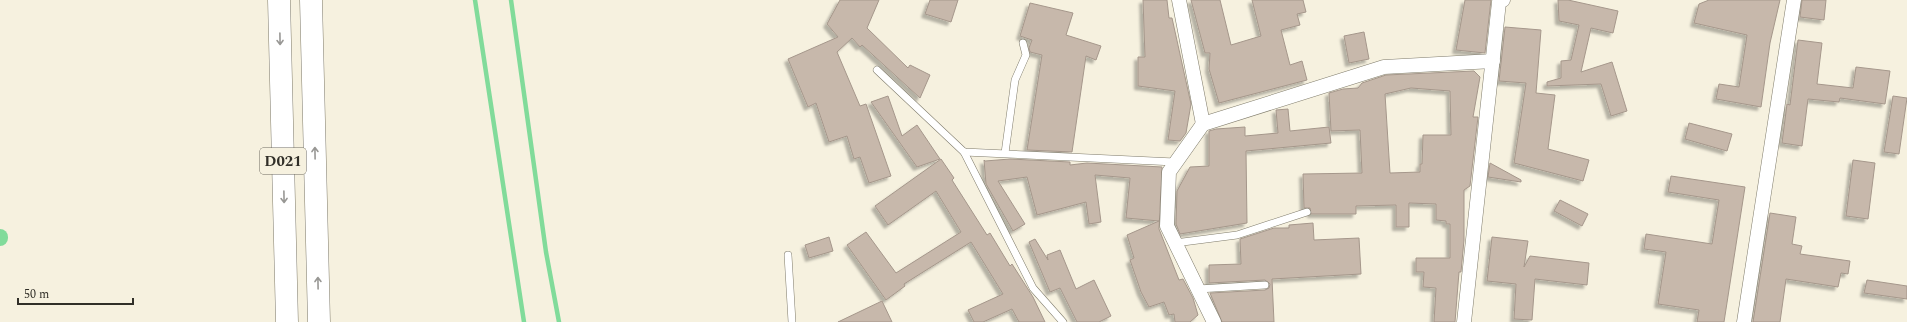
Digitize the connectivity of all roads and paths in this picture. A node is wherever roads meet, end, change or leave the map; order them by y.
1 (279, 0) edge
2 (311, 0) edge
3 (1178, 0) edge
4 (1503, 0) edge
5 (1794, 0) edge
6 (1023, 43) dead end
7 (1493, 61) junction
8 (877, 70) dead end
9 (1203, 124) junction
10 (964, 152) junction
11 (1005, 153) junction
12 (1176, 162) junction
13 (1307, 212) dead end
14 (1175, 243) junction
15 (788, 254) dead end
16 (1265, 285) dead end
17 (1198, 289) junction
18 (287, 322) edge
19 (319, 322) edge
20 (792, 322) edge
21 (1063, 322) edge
22 (1214, 322) edge
23 (1464, 322) edge
24 (1744, 322) edge

1 - 2 highway
1 -> 18 highway, D021
19 -> 2 highway, D021
3 - 9 street
4 - 7 street
5 - 24 street
6 - 11 lane
7 - 9 street
7 - 23 street
8 - 10 lane
9 - 12 street
10 - 11 lane
10 - 21 lane
11 - 12 lane
12 - 14 street
13 - 14 lane
14 - 17 street
15 - 20 lane
16 - 17 lane
17 - 22 street

